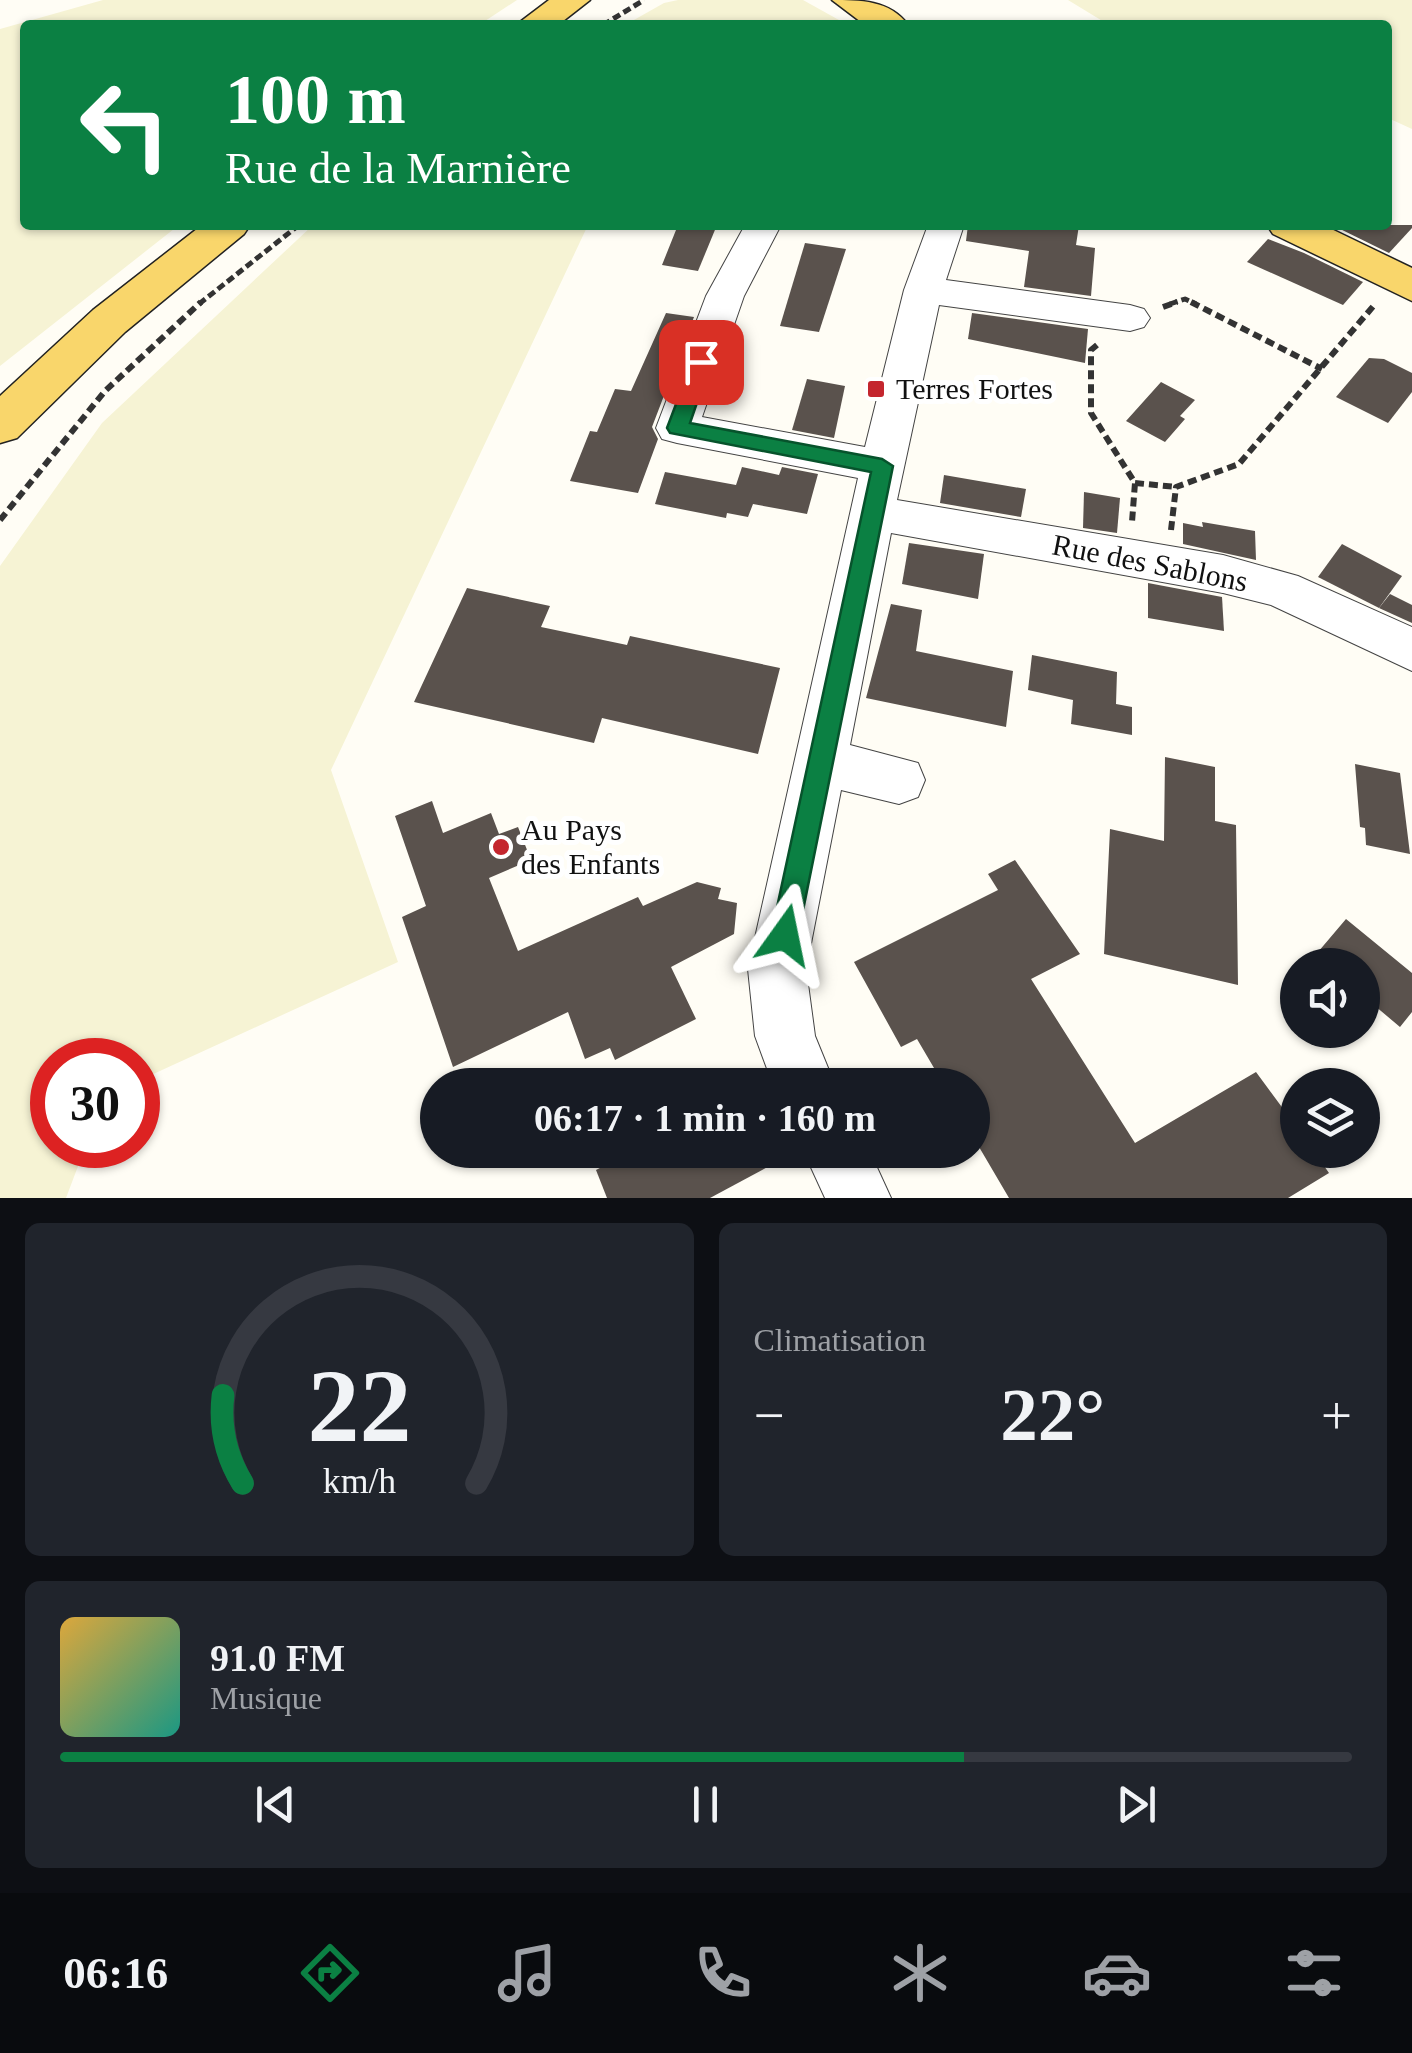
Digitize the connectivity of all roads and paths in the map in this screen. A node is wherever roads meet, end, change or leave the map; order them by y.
1 (573, 0) edge
2 (644, 0) edge
3 (848, 0) edge
4 (542, 20) edge
5 (611, 20) edge
6 (882, 20) edge
7 (224, 230) edge
8 (292, 230) edge
9 (760, 230) edge
10 (944, 230) edge
11 (1298, 230) edge
12 (740, 270) junction
13 (783, 276) dead end
14 (1404, 283) edge
15 (923, 290) junction
16 (1130, 318) junction
17 (1322, 369) junction
18 (0, 426) edge
19 (1135, 482) junction
20 (1176, 487) junction
21 (879, 490) junction
22 (0, 520) edge
23 (1149, 561) junction
24 (1412, 652) edge
25 (822, 762) junction
26 (899, 780) dead end
27 (797, 1068) edge
28 (844, 1168) edge
29 (858, 1198) edge

1 - 4 main road
2 - 5 path
3 - 6 main road
7 - 18 main road
8 - 22 path
9 - 12 street
10 - 15 street
11 - 14 main road
12 - 13 street
12 - 21 street, Rue des Sablons
14 - 17 path
15 - 16 street
15 - 21 street
16 - 17 path
16 - 19 path
17 - 20 path
19 - 20 path
19 - 23 path
20 - 23 path
21 - 23 street, Rue des Sablons
21 - 25 street
23 - 24 street, Rue des Sablons
25 - 26 street
25 - 27 street
28 - 29 street

